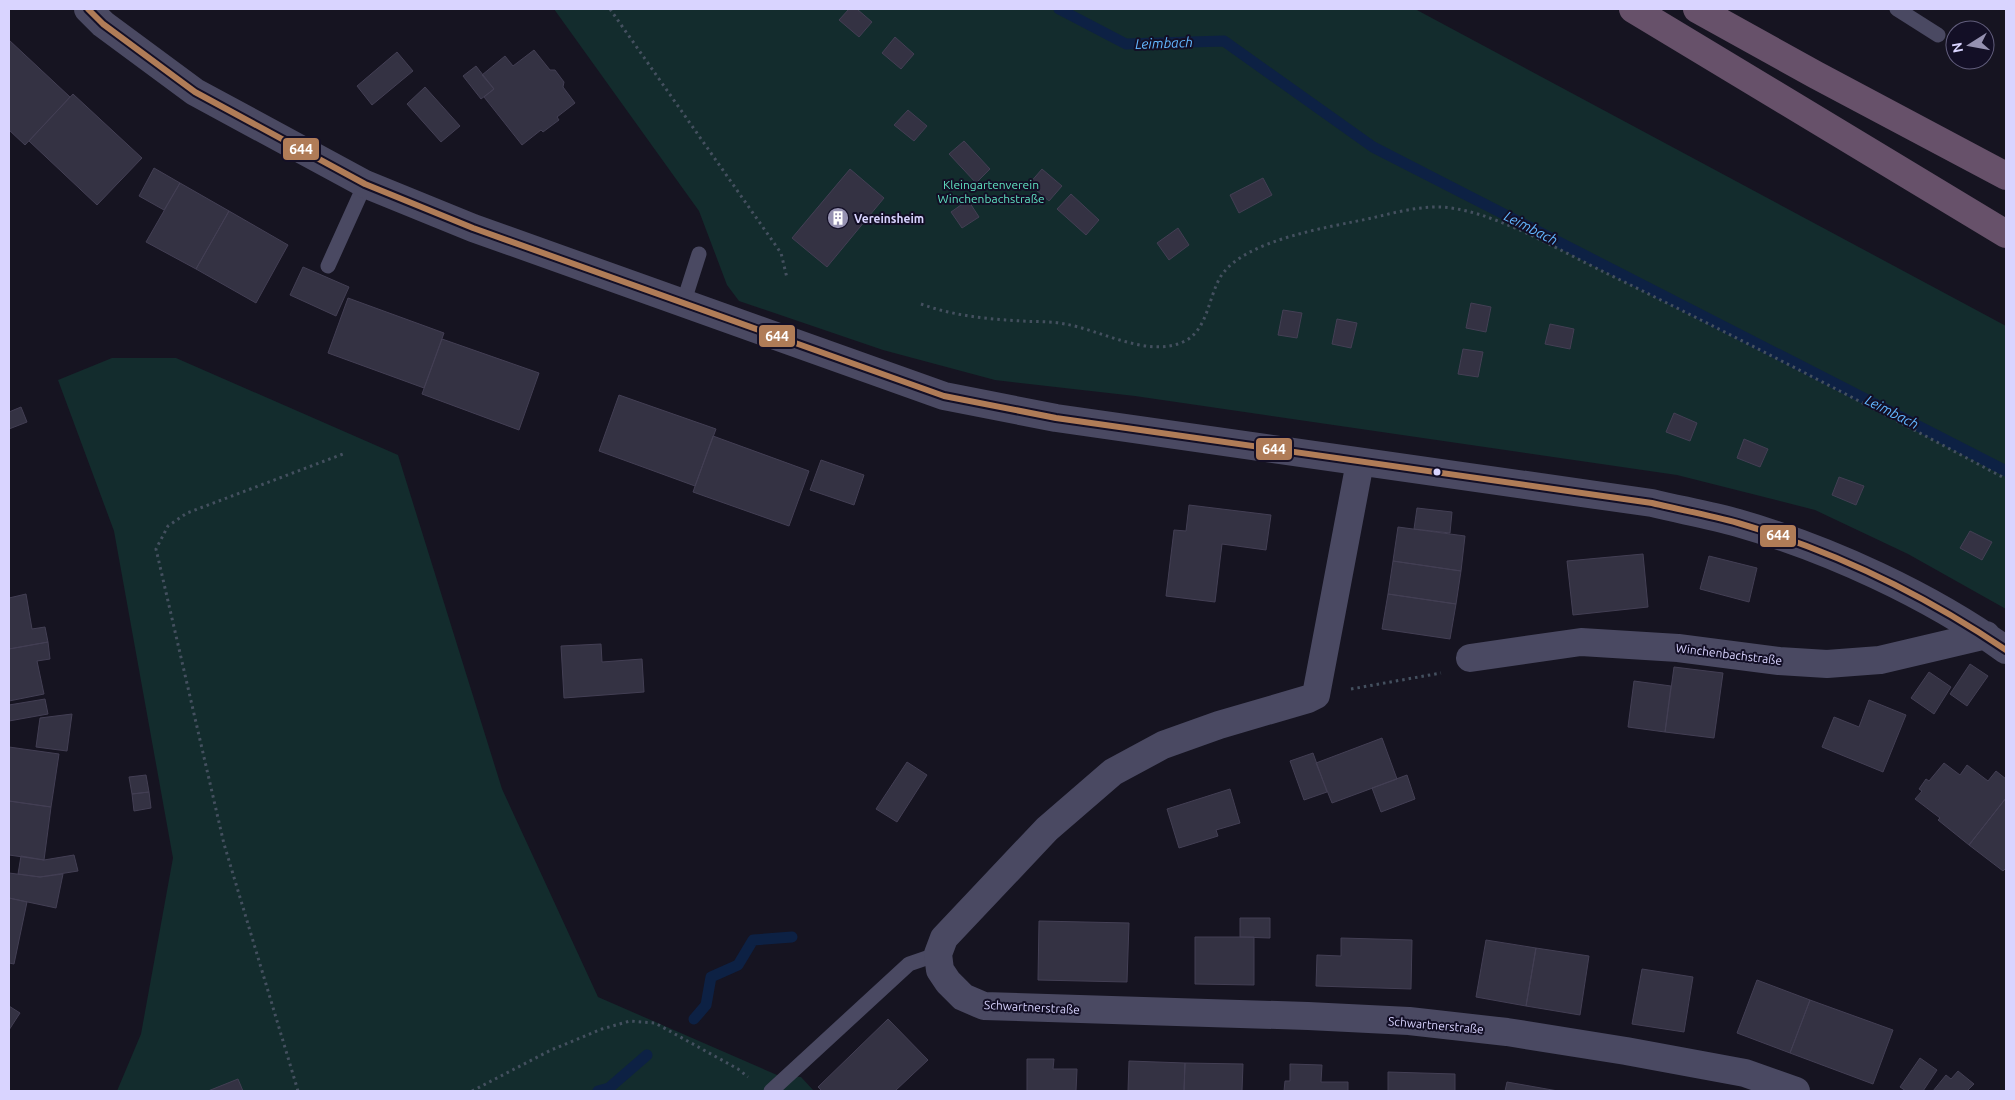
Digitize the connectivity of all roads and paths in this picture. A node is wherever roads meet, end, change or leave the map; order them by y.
1 (88, 9) edge
2 (610, 9) edge
3 (1632, 9) edge
4 (1697, 9) edge
5 (1897, 9) edge
6 (1938, 35) dead end
7 (2006, 176) edge
8 (365, 184) junction
9 (2006, 234) edge
10 (700, 254) dead end
11 (328, 266) dead end
12 (787, 278) dead end
13 (683, 304) junction
14 (921, 304) dead end
15 (343, 454) dead end
16 (1360, 462) junction
17 (2006, 479) edge
18 (1996, 642) edge
19 (1470, 658) joint
20 (1316, 695) junction
21 (938, 954) junction
22 (738, 1069) dead end
23 (298, 1091) edge
24 (472, 1091) edge
25 (771, 1091) edge
26 (1796, 1091) edge

1 - 8 street, Winchenbachstraße
2 - 12 path
3 - 9 highway
4 - 7 highway
5 - 6 lane
8 - 11 lane
8 - 13 street, Winchenbachstraße
10 - 13 lane
13 - 16 street, Winchenbachstraße
14 - 17 path
15 - 23 path
16 - 18 street, Winchenbachstraße
16 - 20 street
18 - 19 street, Winchenbachstraße
19 - 20 path
20 - 21 street
21 - 25 lane
21 - 26 street, Schwartnerstraße
22 - 24 path

